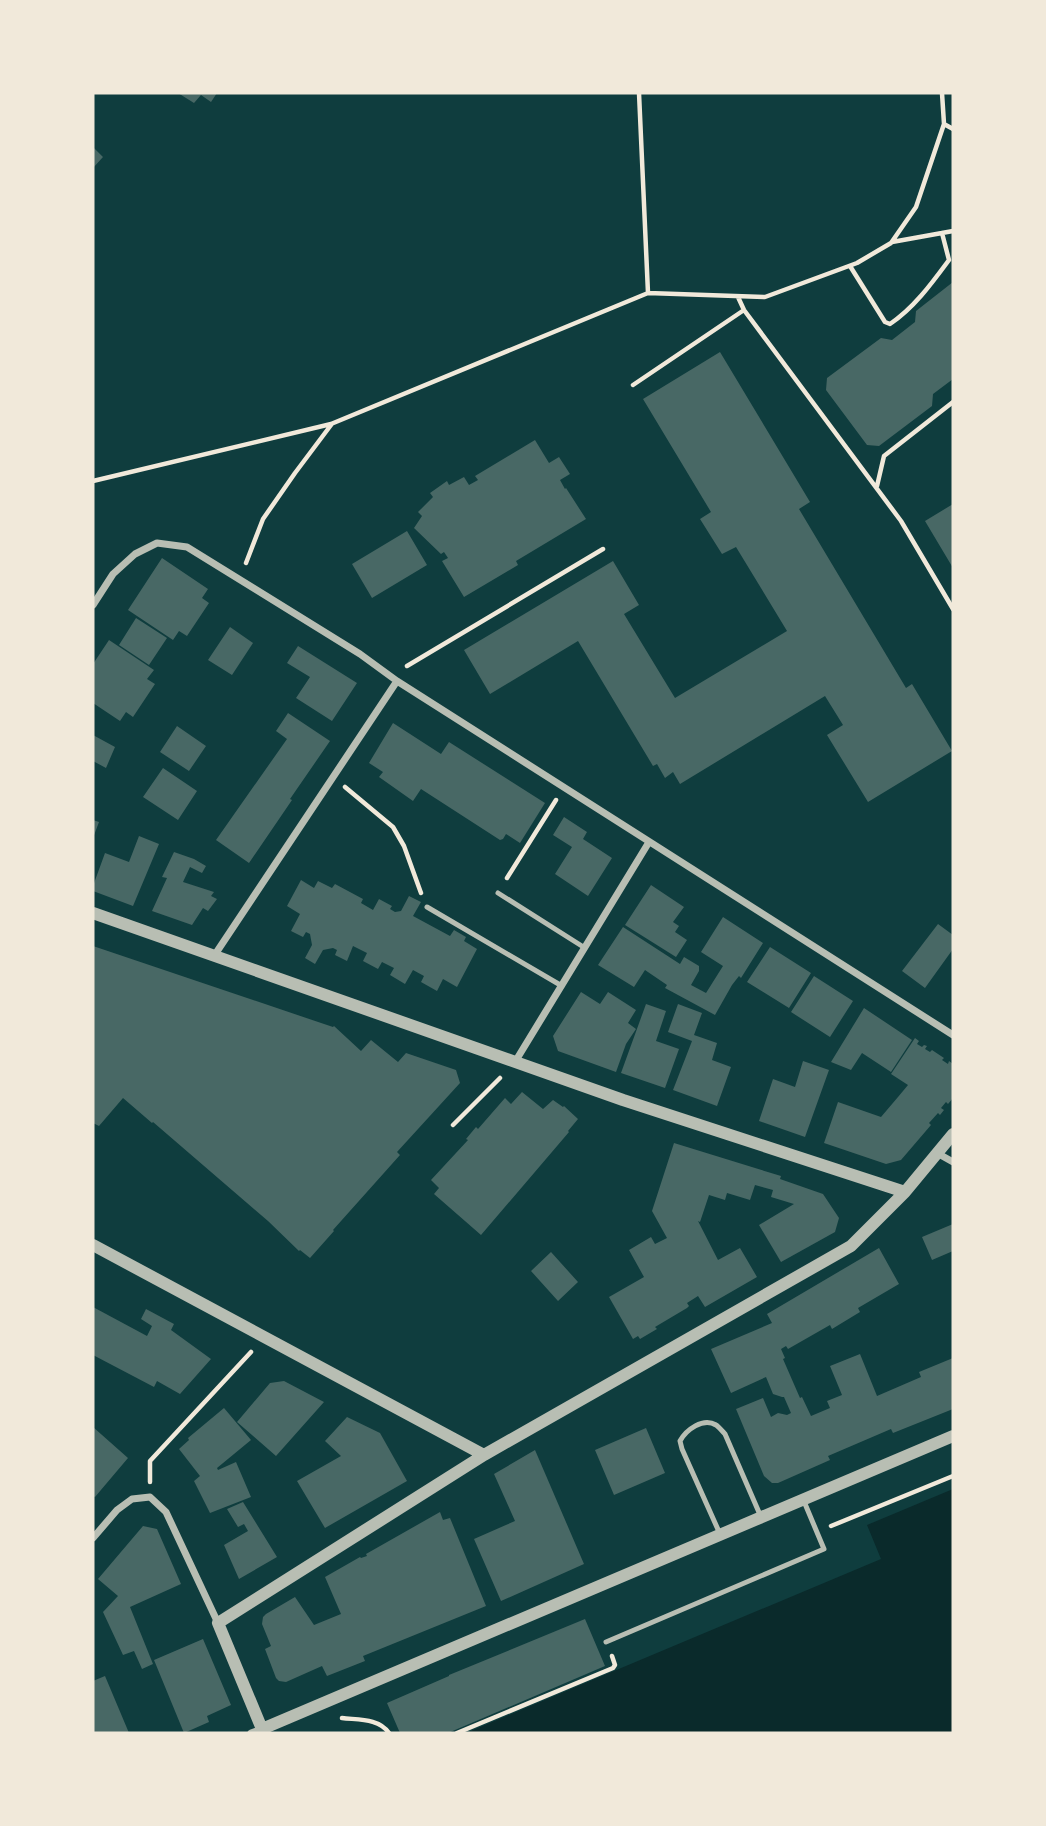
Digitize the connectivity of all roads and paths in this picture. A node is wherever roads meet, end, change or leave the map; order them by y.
1 (639, 93) edge
2 (942, 93) edge
3 (944, 124) junction
4 (953, 130) edge
5 (953, 231) edge
6 (942, 233) junction
7 (891, 243) junction
8 (951, 260) edge
9 (850, 266) junction
10 (648, 293) junction
11 (738, 297) junction
12 (744, 310) junction
13 (633, 385) dead end
14 (953, 402) edge
15 (331, 424) junction
16 (93, 481) edge
17 (877, 487) junction
18 (603, 549) dead end
19 (239, 580) junction
20 (93, 606) edge
21 (953, 609) edge
22 (397, 681) junction
23 (333, 777) junction
24 (564, 787) junction
25 (649, 842) junction
26 (498, 893) joint
27 (427, 907) joint
28 (93, 913) edge
29 (585, 947) junction
30 (214, 956) junction
31 (562, 986) junction
32 (953, 1035) edge
33 (515, 1062) junction
34 (453, 1125) dead end
35 (953, 1133) edge
36 (937, 1153) junction
37 (953, 1162) edge
38 (905, 1192) junction
39 (93, 1245) edge
40 (265, 1338) junction
41 (953, 1436) edge
42 (484, 1455) junction
43 (953, 1476) edge
44 (150, 1497) junction
45 (803, 1499) junction
46 (761, 1517) junction
47 (817, 1532) junction
48 (720, 1534) junction
49 (93, 1538) edge
50 (218, 1623) junction
51 (606, 1642) joint
52 (341, 1718) dead end
53 (257, 1731) edge
54 (389, 1733) edge
55 (457, 1733) edge

1 - 10 path
2 - 3 path
3 - 4 path
3 - 7 path
5 - 6 path
6 - 7 path
6 - 8 path
7 - 9 path
8 - 9 path
9 - 11 path
10 - 11 path
10 - 15 path
11 - 12 path
12 - 13 path
12 - 17 path
14 - 17 path
15 - 16 path
15 - 19 path
17 - 21 path
18 - 22 path
19 - 20 street
19 - 22 street
22 - 23 street
22 - 24 street
23 - 27 path
23 - 30 street
24 - 25 street
24 - 26 path
25 - 29 street
25 - 32 street
26 - 29 lane
27 - 31 lane
28 - 30 street
29 - 31 street
30 - 33 street
31 - 33 street
33 - 34 path
33 - 38 street
35 - 36 street
36 - 37 street
36 - 38 street
38 - 42 street
39 - 40 street
40 - 42 street
40 - 44 path
41 - 45 street
42 - 50 street
43 - 47 path
44 - 49 street
44 - 50 street
45 - 46 street
45 - 47 lane
46 - 48 street
46 - 48 lane
47 - 51 lane
48 - 53 street
50 - 53 street
51 - 55 path
52 - 54 path

